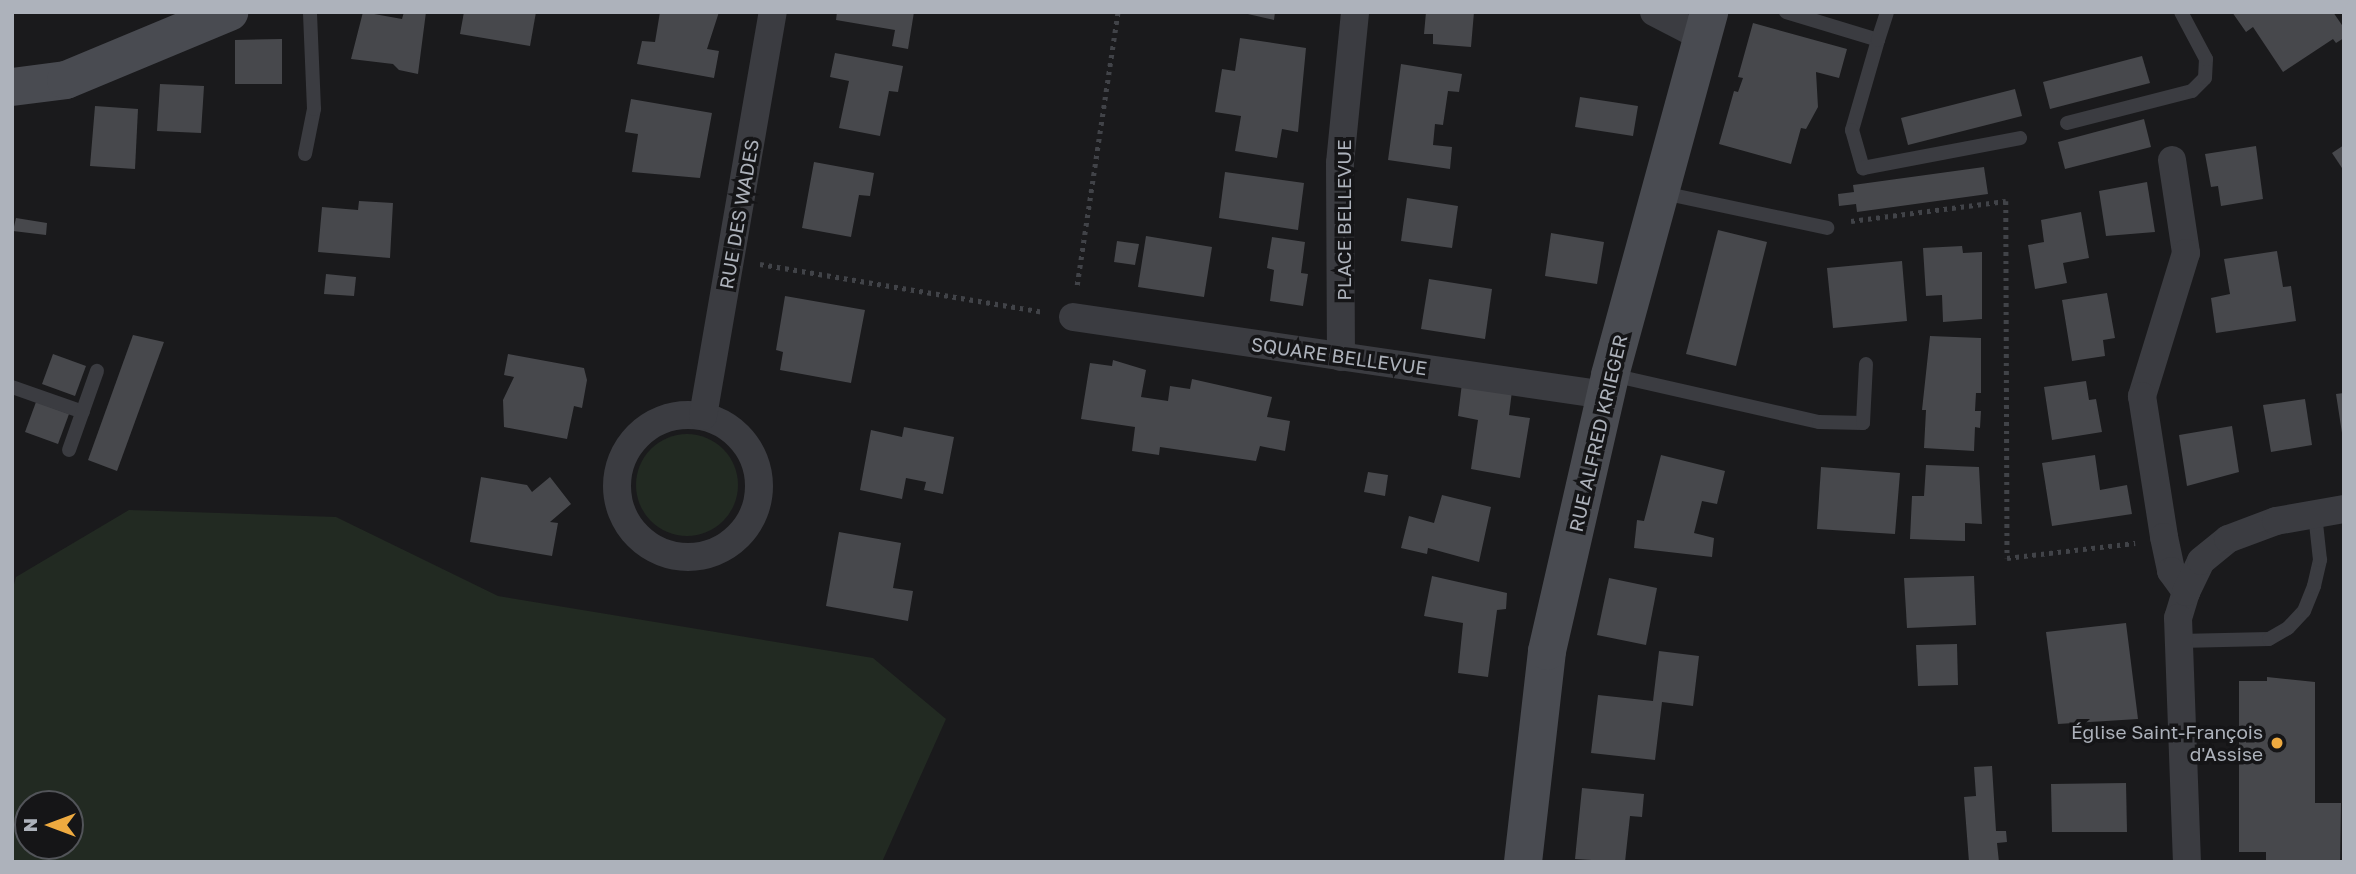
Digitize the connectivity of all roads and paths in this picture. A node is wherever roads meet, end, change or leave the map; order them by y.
1 (229, 12) edge
2 (310, 12) edge
3 (773, 12) edge
4 (1118, 12) edge
5 (1355, 12) edge
6 (1375, 12) edge
7 (1654, 12) edge
8 (1887, 12) edge
9 (2181, 12) edge
10 (1790, 13) edge
11 (1705, 25) edge
12 (1878, 40) junction
13 (1355, 42) junction
14 (12, 87) edge
15 (2067, 123) dead end
16 (2020, 138) dead end
17 (305, 155) dead end
18 (2172, 160) dead end
19 (1658, 192) junction
20 (1827, 228) joint
21 (731, 259) junction
22 (1073, 317) junction
23 (1341, 357) junction
24 (1866, 364) dead end
25 (97, 372) dead end
26 (1608, 385) junction
27 (12, 387) edge
28 (83, 412) junction
29 (703, 416) junction
30 (69, 450) dead end
31 (2344, 509) edge
32 (2315, 514) junction
33 (2164, 537) junction
34 (2186, 592) junction
35 (2179, 640) junction
36 (1522, 862) edge
37 (2186, 862) edge

1 - 14 street
2 - 17 lane
3 - 21 street, RUE DES WADES
4 - 22 path
5 - 13 street, PLACE BELLEVUE
6 - 13 street, PLACE BELLEVUE
7 - 11 street
8 - 12 lane
9 - 15 lane
10 - 12 lane
11 - 19 street, RUE ALFRED KRIEGER
12 - 16 lane
13 - 23 street, PLACE BELLEVUE
18 - 33 street
19 - 20 lane
19 - 26 street, RUE ALFRED KRIEGER
20 - 33 path
21 - 22 path
21 - 29 street, RUE DES WADES
22 - 23 street, SQUARE BELLEVUE
23 - 26 street, SQUARE BELLEVUE
24 - 26 lane
25 - 28 lane
26 - 36 street, RUE ALFRED KRIEGER
27 - 28 lane
28 - 30 lane
29 - 29 street
31 - 32 street
32 - 34 street
32 - 35 lane
33 - 34 street
34 - 35 street
35 - 37 street

